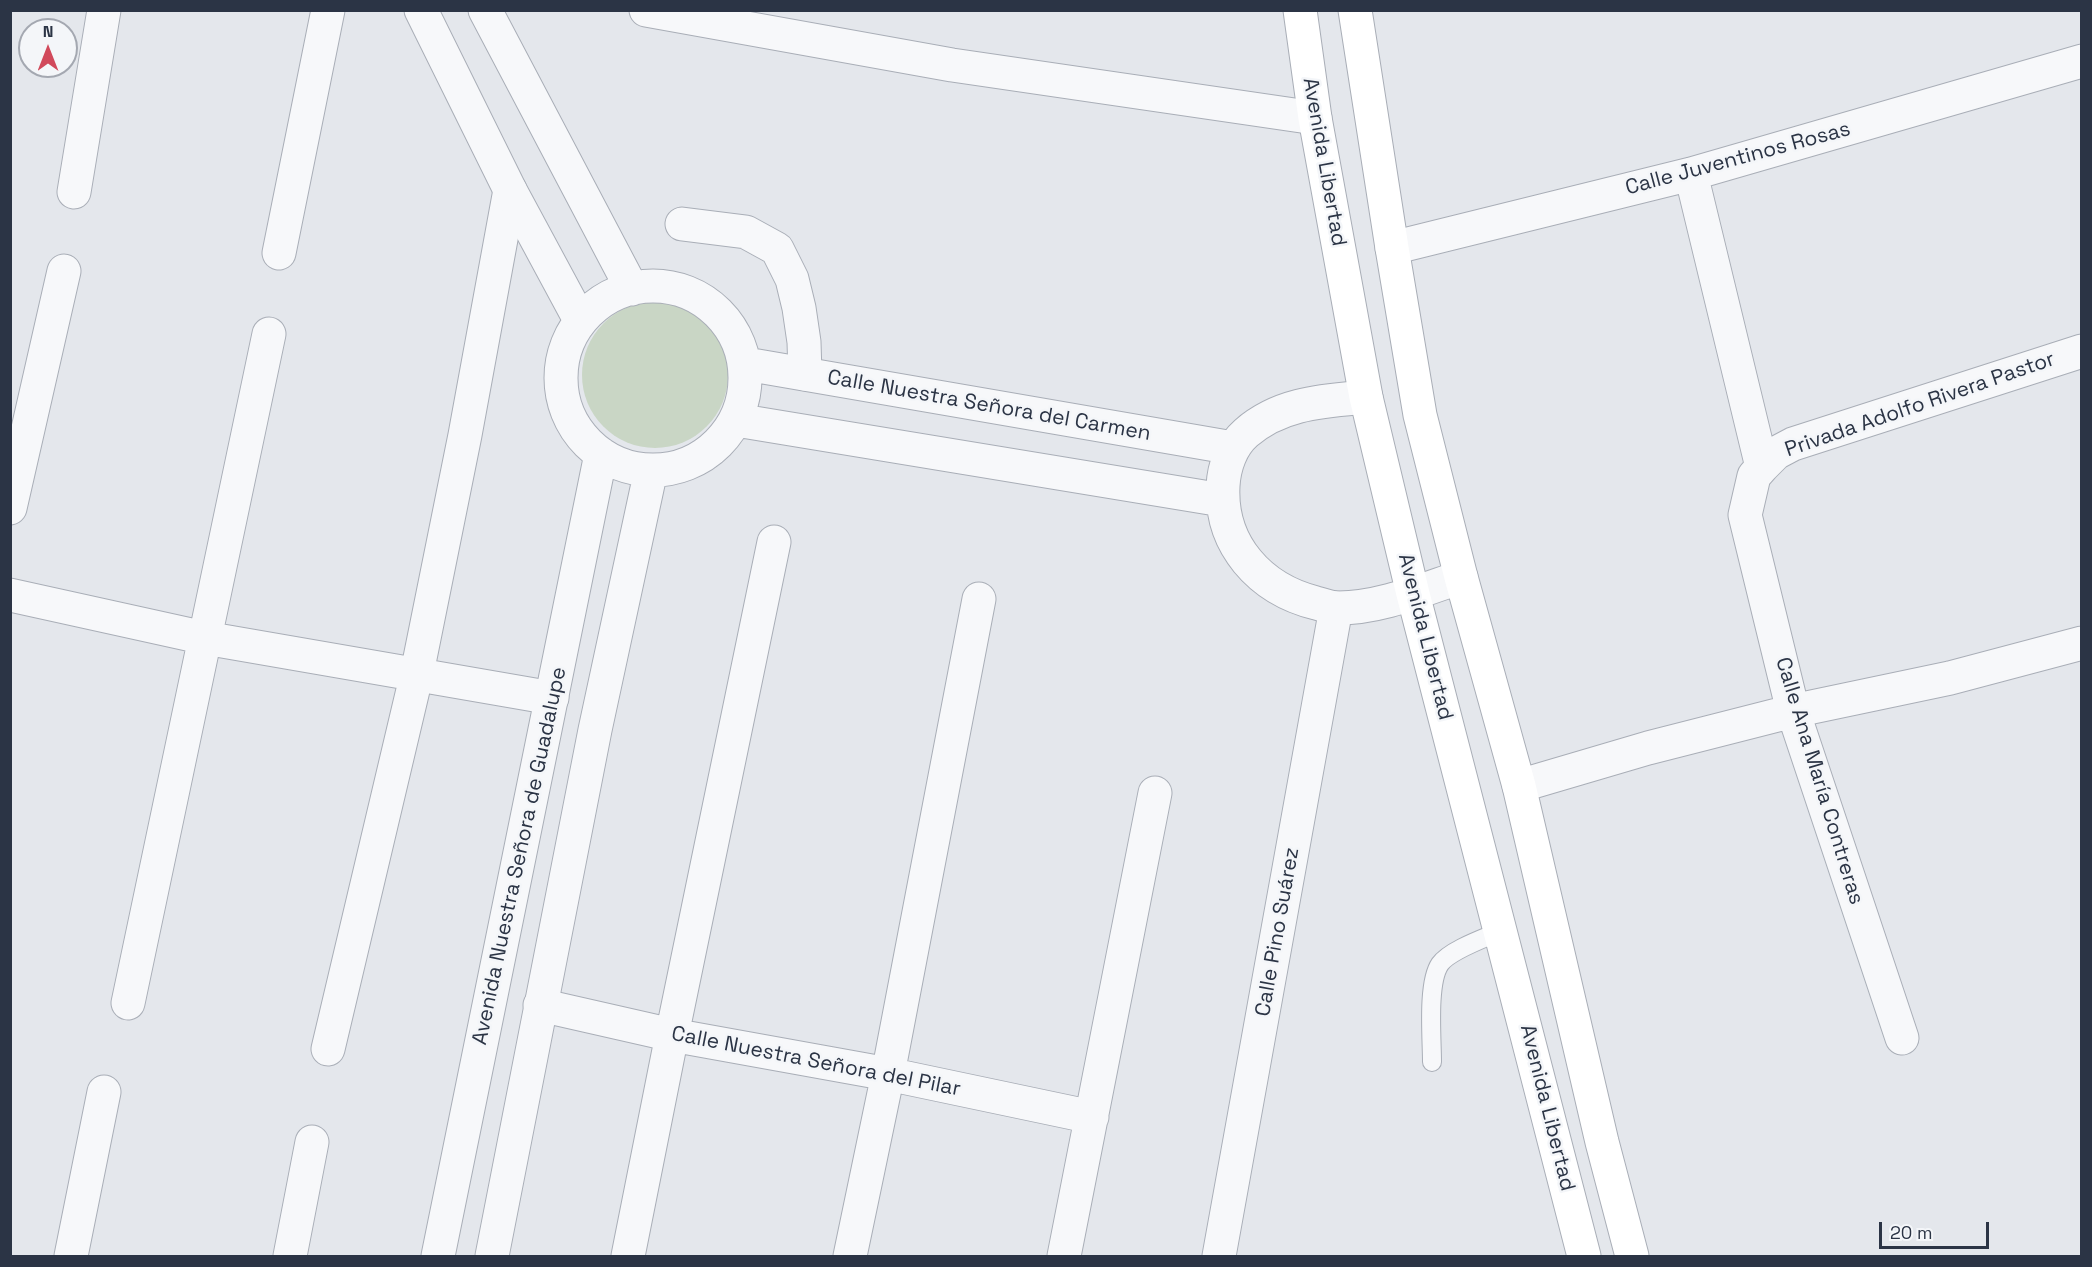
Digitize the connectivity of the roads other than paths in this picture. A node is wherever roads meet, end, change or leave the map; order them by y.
1 (104, 10) edge
2 (328, 10) edge
3 (421, 10) edge
4 (485, 10) edge
5 (646, 10) edge
6 (1300, 10) edge
7 (1355, 10) edge
8 (2082, 61) edge
9 (1315, 118) junction
10 (1691, 174) junction
11 (510, 190) junction
12 (74, 192) dead end
13 (682, 224) dead end
14 (1392, 248) junction
15 (279, 253) dead end
16 (64, 271) dead end
17 (632, 289) junction
18 (580, 320) junction
19 (269, 334) dead end
20 (2082, 351) edge
21 (746, 363) junction
22 (805, 374) junction
23 (1366, 397) junction
24 (736, 420) junction
25 (1233, 448) junction
26 (601, 454) junction
27 (1762, 466) junction
28 (651, 470) junction
29 (1222, 500) junction
30 (10, 508) edge
31 (774, 542) dead end
32 (1461, 577) junction
33 (1413, 594) junction
34 (10, 595) edge
35 (979, 599) dead end
36 (1336, 608) junction
37 (205, 638) junction
38 (2082, 643) edge
39 (417, 673) junction
40 (552, 698) junction
41 (1793, 711) junction
42 (1519, 786) junction
43 (1155, 793) dead end
44 (1501, 931) junction
45 (128, 1003) dead end
46 (540, 1005) junction
47 (672, 1035) junction
48 (1902, 1038) dead end
49 (328, 1049) dead end
50 (1432, 1062) dead end
51 (888, 1074) junction
52 (104, 1092) dead end
53 (1092, 1117) junction
54 (312, 1142) dead end
55 (71, 1257) edge
56 (290, 1257) edge
57 (438, 1257) edge
58 (492, 1257) edge
59 (628, 1257) edge
60 (849, 1257) edge
61 (1064, 1257) edge
62 (1219, 1257) edge
63 (1584, 1257) edge
64 (1632, 1257) edge

1 - 12 street
2 - 15 street
3 - 11 street
4 - 17 street
5 - 9 street
6 - 9 main road, Avenida Libertad
7 - 14 main road
8 - 10 street, Calle Juventinos Rosas
9 - 23 main road, Avenida Libertad
10 - 14 street, Calle Juventinos Rosas
10 - 27 street
11 - 18 street
11 - 39 street
13 - 22 street
14 - 32 main road
16 - 30 street
17 - 18 street
17 - 21 street
18 - 26 street
19 - 37 street
20 - 27 street, Privada Adolfo Rivera Pastor
21 - 22 street, Calle Nuestra Señora del Carmen
21 - 24 street
22 - 25 street, Calle Nuestra Señora del Carmen
23 - 25 street
23 - 33 main road, Avenida Libertad
24 - 28 street
24 - 29 street
25 - 29 street
26 - 28 street
26 - 40 street, Avenida Nuestra Señora de Guadalupe
27 - 41 street, Calle Ana María Contreras
28 - 46 street
29 - 36 street
31 - 47 street
32 - 33 street
32 - 42 main road
33 - 36 street
33 - 44 main road, Avenida Libertad
34 - 37 street
35 - 51 street
36 - 62 street, Calle Pino Suárez
37 - 39 street
37 - 45 street
38 - 41 street
39 - 40 street
39 - 49 street
40 - 57 street, Avenida Nuestra Señora de Guadalupe
41 - 42 street
41 - 48 street, Calle Ana María Contreras
42 - 64 main road
43 - 53 street
44 - 50 lane
44 - 63 main road, Avenida Libertad
46 - 47 street, Calle Nuestra Señora del Pilar
46 - 58 street
47 - 51 street, Calle Nuestra Señora del Pilar
47 - 59 street
51 - 53 street, Calle Nuestra Señora del Pilar
51 - 60 street
52 - 55 street
53 - 61 street
54 - 56 street

